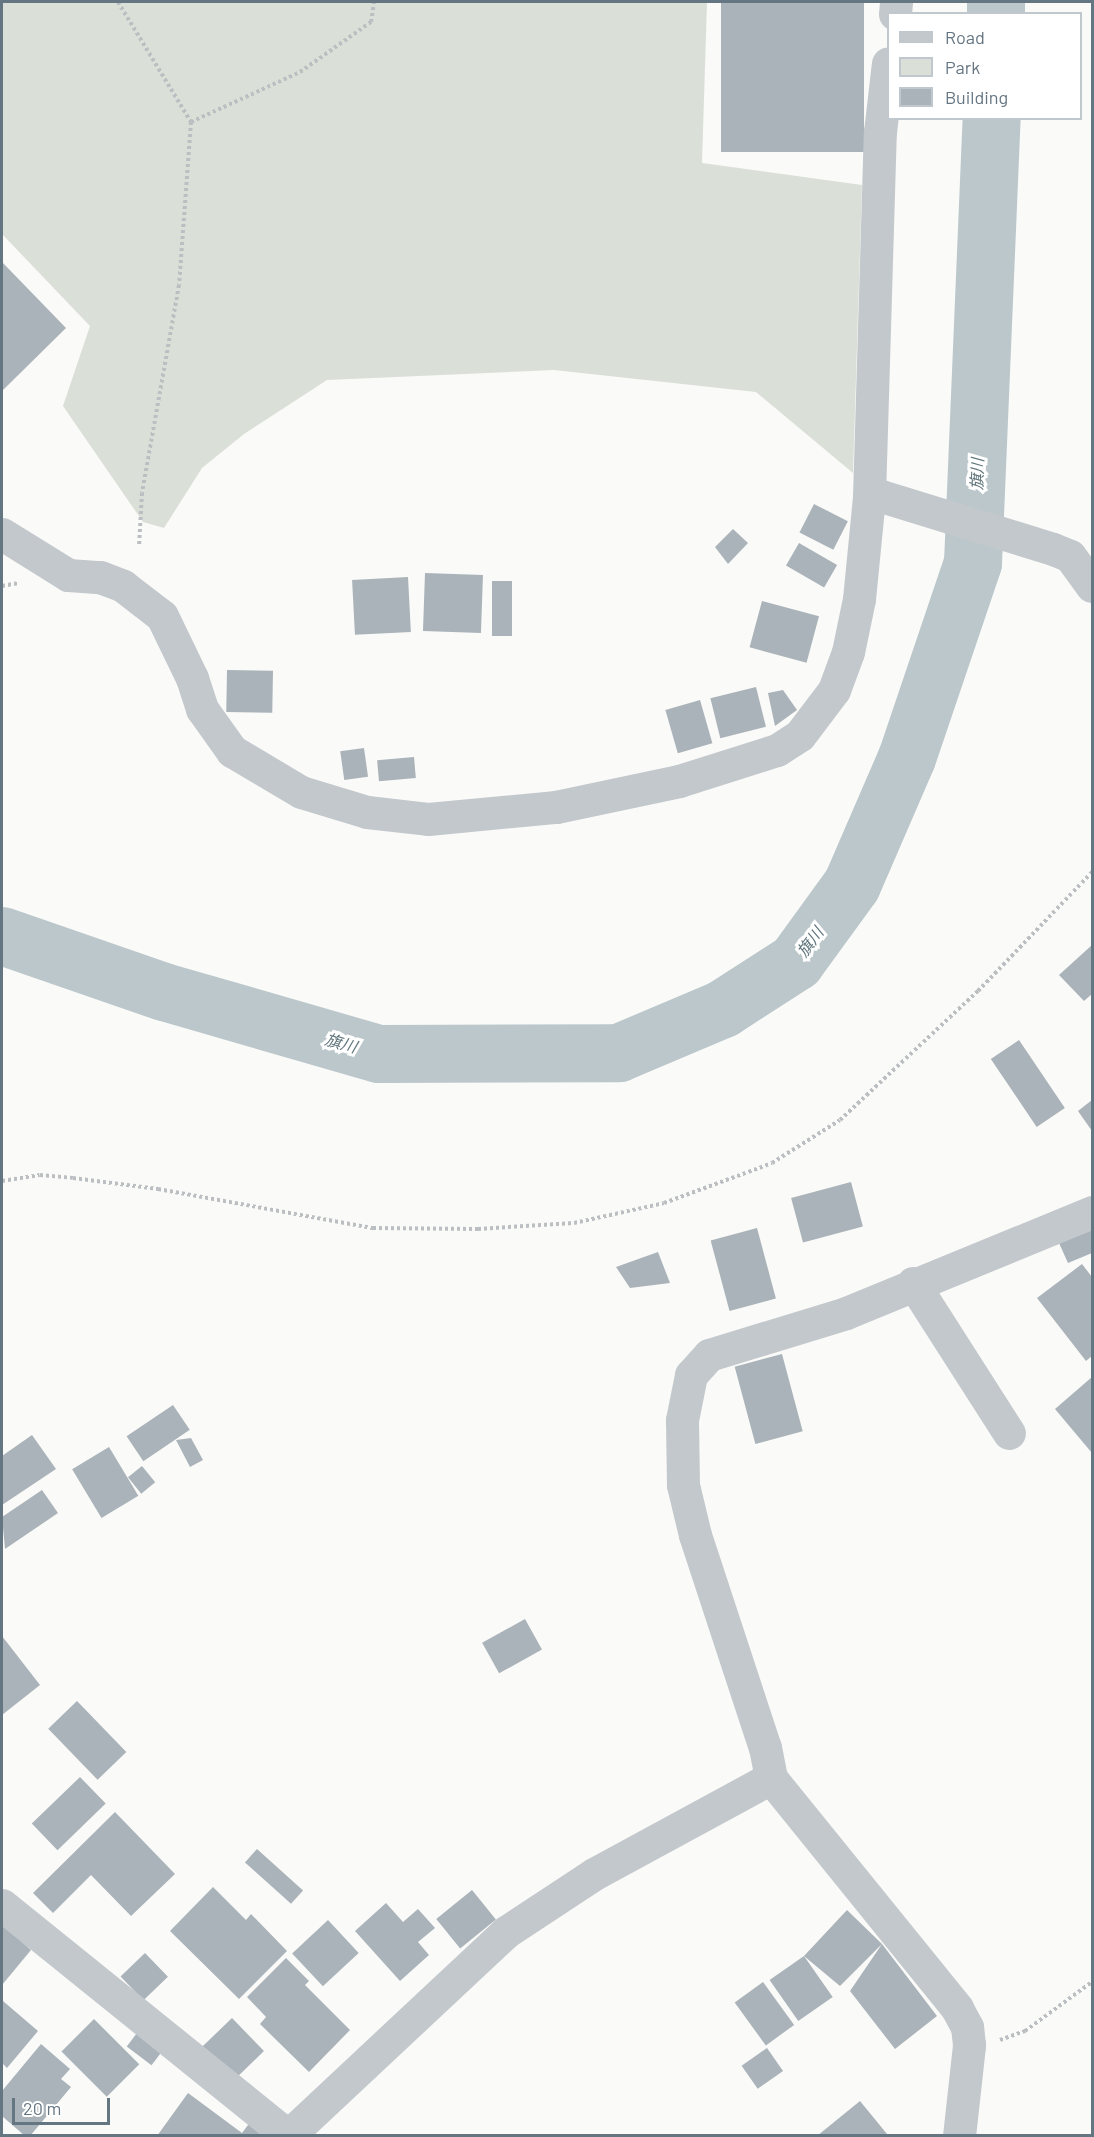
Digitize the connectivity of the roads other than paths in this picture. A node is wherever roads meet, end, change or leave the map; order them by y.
1 (887, 72) edge
2 (875, 497) junction
3 (2, 534) edge
4 (1092, 586) edge
5 (1092, 1212) edge
6 (913, 1283) junction
7 (1009, 1433) dead end
8 (771, 1778) junction
9 (2, 1905) edge
10 (288, 2136) edge
11 (958, 2136) edge

1 - 2 street
2 - 3 street
2 - 4 street
5 - 6 street
6 - 7 street
6 - 8 street
8 - 10 street
8 - 11 street
9 - 10 street

